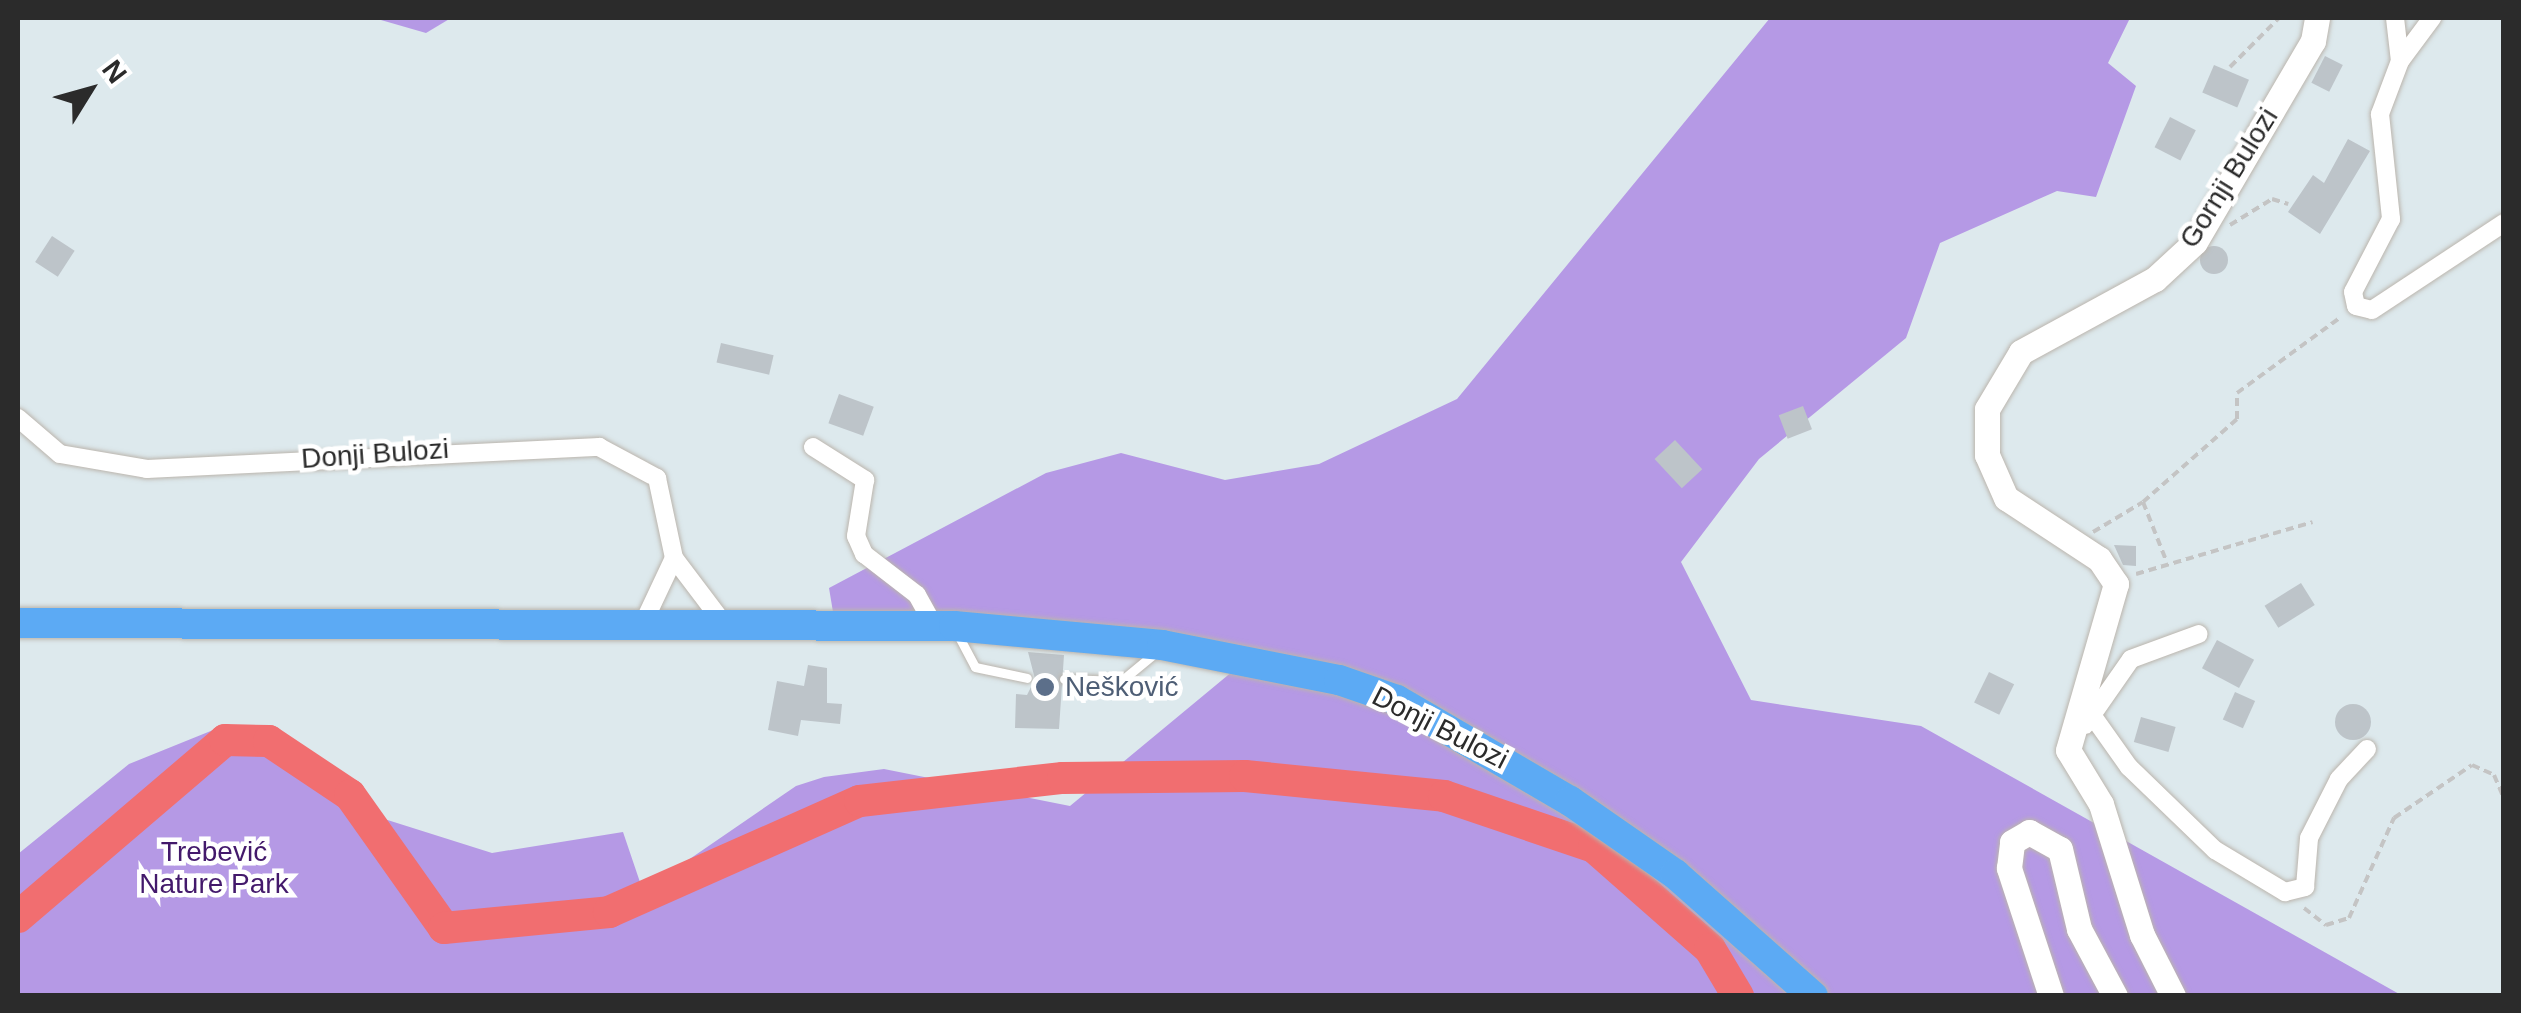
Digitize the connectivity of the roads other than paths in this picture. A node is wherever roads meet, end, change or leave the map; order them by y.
1 (2317, 18) edge
2 (2395, 18) edge
3 (2432, 18) edge
4 (2400, 61) junction
5 (2504, 223) edge
6 (18, 418) edge
7 (812, 446) dead end
8 (674, 558) junction
9 (18, 624) edge
10 (944, 626) junction
11 (642, 628) junction
12 (727, 628) junction
13 (2199, 634) dead end
14 (1162, 645) junction
15 (1028, 678) dead end
16 (1064, 680) dead end
17 (2092, 714) junction
18 (2367, 749) dead end
19 (2068, 750) junction
20 (1812, 996) edge
21 (2051, 996) edge
22 (2115, 996) edge
23 (2174, 996) edge

1 - 19 street, Gornji Bulozi
2 - 4 street
3 - 4 street
4 - 5 street
6 - 8 street, Donji Bulozi
7 - 10 street
8 - 11 street
8 - 12 street, Donji Bulozi
9 - 11 main road, Donji Bulozi
10 - 12 main road, Donji Bulozi
10 - 14 main road, Donji Bulozi
10 - 15 lane
11 - 12 main road, Donji Bulozi
13 - 17 street
14 - 16 lane
14 - 20 main road, Donji Bulozi
17 - 18 street
17 - 19 street
19 - 23 street
21 - 22 street

